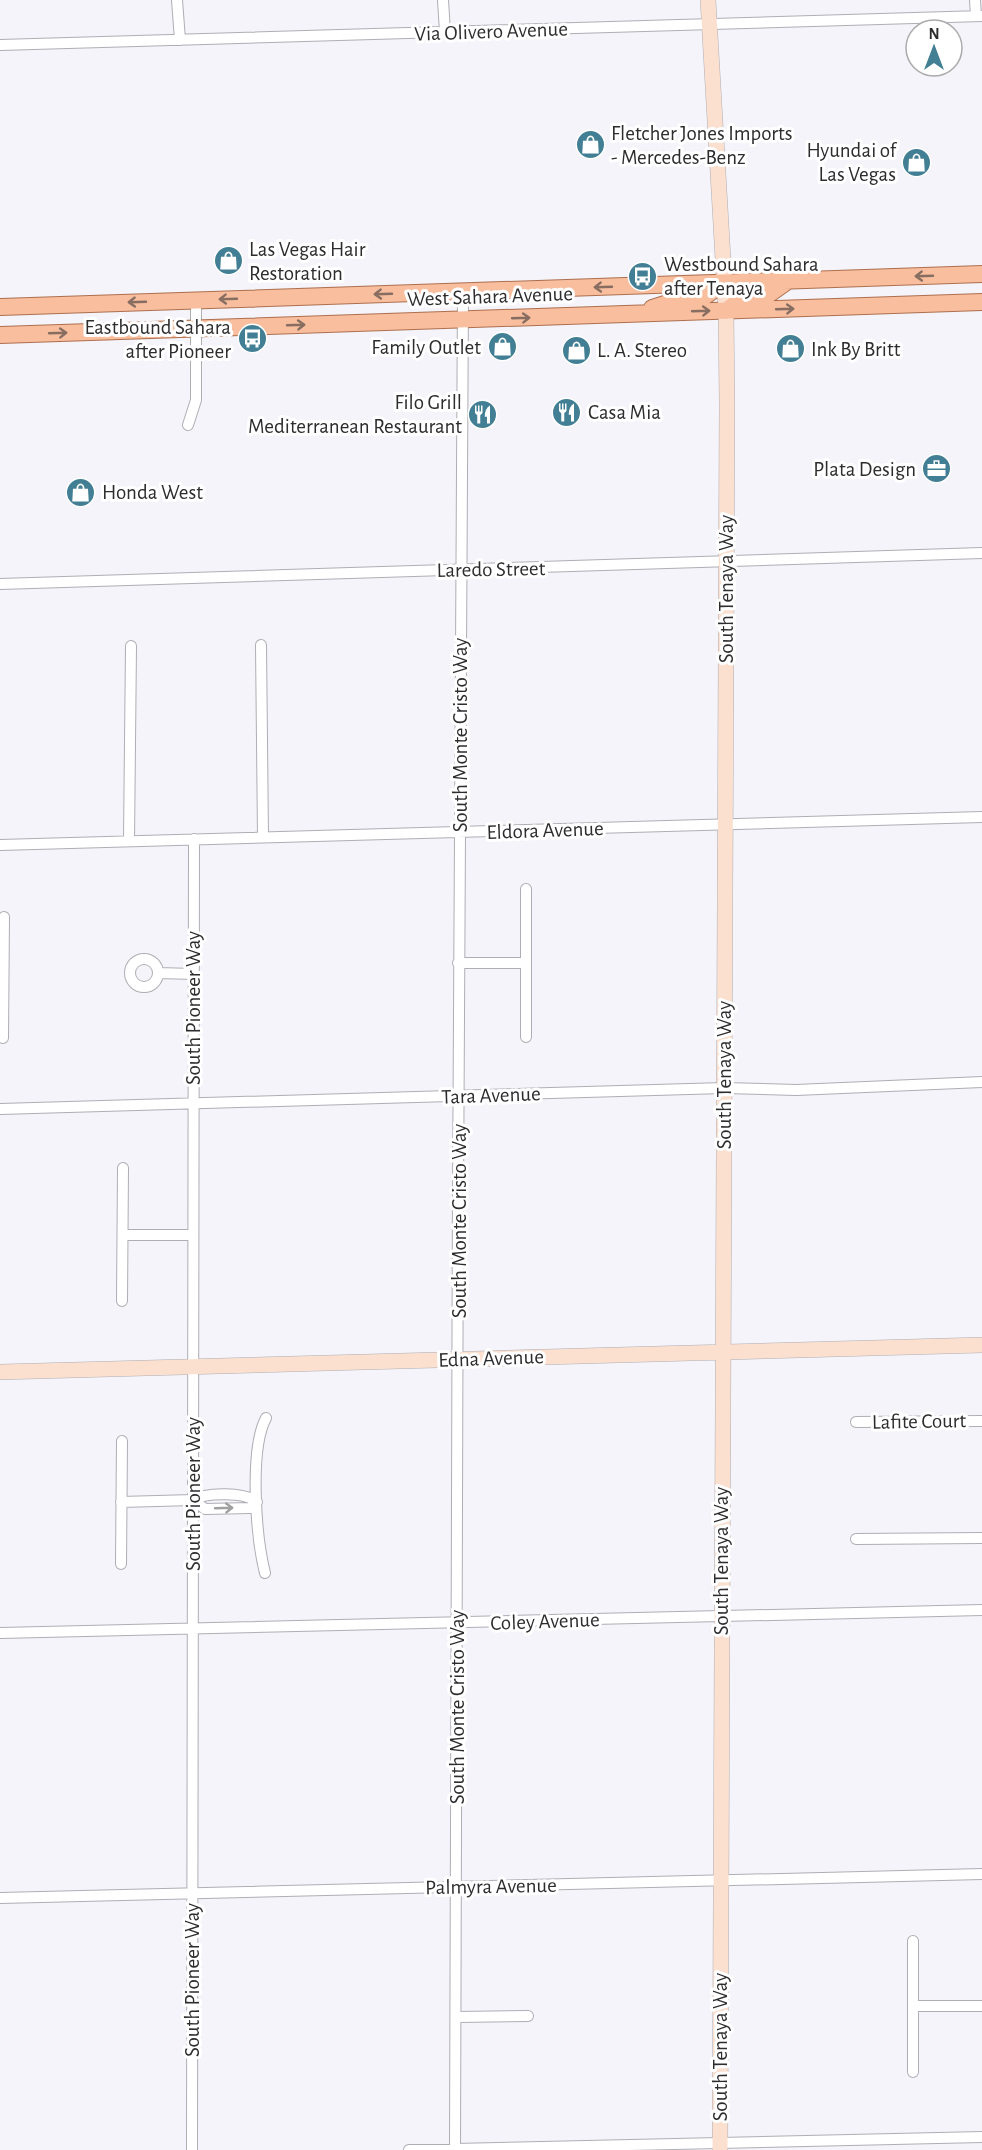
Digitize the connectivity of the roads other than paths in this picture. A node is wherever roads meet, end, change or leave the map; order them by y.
1 (177, 0) edge
2 (443, 0) edge
3 (708, 0) edge
4 (975, 0) edge
5 (979, 16) edge
6 (709, 24) junction
7 (445, 32) junction
8 (180, 40) junction
9 (0, 45) edge
10 (982, 274) edge
11 (788, 281) junction
12 (724, 283) junction
13 (463, 292) junction
14 (196, 300) junction
15 (982, 302) edge
16 (0, 307) edge
17 (726, 311) junction
18 (634, 314) junction
19 (463, 320) junction
20 (196, 328) junction
21 (0, 335) edge
22 (188, 425) dead end
23 (982, 553) edge
24 (725, 562) junction
25 (460, 570) junction
26 (0, 584) edge
27 (261, 645) dead end
28 (131, 646) dead end
29 (982, 817) edge
30 (724, 825) junction
31 (460, 832) junction
32 (263, 837) junction
33 (194, 839) junction
34 (129, 841) junction
35 (0, 845) edge
36 (526, 889) dead end
37 (4, 916) dead end
38 (458, 963) junction
39 (526, 963) junction
40 (158, 973) dead end
41 (194, 974) junction
42 (2, 979) edge
43 (526, 1037) dead end
44 (3, 1038) dead end
45 (982, 1082) edge
46 (724, 1088) junction
47 (458, 1095) junction
48 (193, 1103) junction
49 (0, 1109) edge
50 (123, 1168) dead end
51 (123, 1235) junction
52 (193, 1235) junction
53 (122, 1300) dead end
54 (982, 1345) edge
55 (723, 1351) junction
56 (458, 1360) junction
57 (193, 1367) junction
58 (0, 1372) edge
59 (266, 1418) dead end
60 (982, 1420) edge
61 (856, 1422) dead end
62 (122, 1441) dead end
63 (193, 1500) junction
64 (121, 1502) junction
65 (257, 1502) junction
66 (982, 1538) edge
67 (856, 1539) dead end
68 (121, 1564) dead end
69 (265, 1573) dead end
70 (982, 1610) edge
71 (721, 1616) junction
72 (458, 1624) junction
73 (193, 1629) junction
74 (0, 1633) edge
75 (982, 1874) edge
76 (721, 1880) junction
77 (457, 1887) junction
78 (192, 1893) junction
79 (0, 1898) edge
80 (913, 1941) dead end
81 (913, 2006) junction
82 (982, 2006) edge
83 (528, 2016) dead end
84 (456, 2017) junction
85 (913, 2072) dead end
86 (982, 2138) edge
87 (720, 2147) edge
88 (455, 2149) edge
89 (526, 2149) edge
90 (192, 2150) edge
91 (409, 2150) edge

1 - 8 street
2 - 7 street
3 - 6 street, South Tenaya Way
4 - 5 street
5 - 6 street, Via Olivero Avenue
6 - 7 street, Via Olivero Avenue
6 - 12 street, South Tenaya Way
7 - 8 street, Via Olivero Avenue
8 - 9 street, Via Olivero Avenue
10 -> 11 main road, West Sahara Avenue
11 - 12 main road, West Sahara Avenue
11 - 17 main road
12 -> 13 main road, West Sahara Avenue
12 - 17 street, South Tenaya Way
12 - 18 main road
13 -> 14 main road, West Sahara Avenue
13 - 19 street, South Monte Cristo Way
14 -> 16 main road, West Sahara Avenue
14 - 20 street
17 -> 15 main road, West Sahara Avenue
18 -> 17 main road, West Sahara Avenue
17 - 24 street, South Tenaya Way
19 -> 18 main road, West Sahara Avenue
20 -> 19 main road, West Sahara Avenue
19 - 25 street, South Monte Cristo Way
21 -> 20 main road, West Sahara Avenue
20 - 22 street
23 - 24 street, Laredo Street
24 - 25 street, Laredo Street
24 - 30 street, South Tenaya Way
25 - 26 street, Laredo Street
25 - 31 street, South Monte Cristo Way
27 - 32 street
28 - 34 street
29 - 30 street, Eldora Avenue
30 - 31 street, Eldora Avenue
30 - 46 street, South Tenaya Way
31 - 32 street, Eldora Avenue
31 - 38 street, South Monte Cristo Way
32 - 33 street, Eldora Avenue
33 - 34 street, Eldora Avenue
33 - 41 street, South Pioneer Way
34 - 35 street, Eldora Avenue
36 - 39 street
37 - 42 street
38 - 39 street
38 - 47 street, South Monte Cristo Way
39 - 43 street
40 - 41 street
41 - 48 street, South Pioneer Way
42 - 44 street
45 - 46 street, Tara Avenue
46 - 47 street, Tara Avenue
46 - 55 street, South Tenaya Way
47 - 48 street, Tara Avenue
47 - 56 street, South Monte Cristo Way
48 - 49 street, Tara Avenue
48 - 52 street, South Pioneer Way
50 - 51 street
51 - 52 street
51 - 53 street
52 - 57 street, South Pioneer Way
54 - 55 street, Edna Avenue
55 - 56 street, Edna Avenue
55 - 71 street, South Tenaya Way
56 - 57 street, Edna Avenue
56 - 72 street, South Monte Cristo Way
57 - 58 street, Edna Avenue
57 - 63 street, South Pioneer Way
59 - 65 street
60 - 61 street, Lafite Court
62 - 64 street
63 - 64 street
63 - 65 street
63 - 73 street, South Pioneer Way
64 - 68 street
65 - 69 street
66 - 67 street
70 - 71 street, Coley Avenue
71 - 72 street, Coley Avenue
71 - 76 street, South Tenaya Way
72 - 73 street, Coley Avenue
72 - 77 street, South Monte Cristo Way
73 - 74 street, Coley Avenue
73 - 78 street, South Pioneer Way
75 - 76 street, Palmyra Avenue
76 - 77 street, Palmyra Avenue
76 - 87 street, South Tenaya Way
77 - 78 street, Palmyra Avenue
77 - 84 street, South Monte Cristo Way
78 - 79 street, Palmyra Avenue
78 - 90 street, South Pioneer Way
80 - 81 street
81 - 82 street
81 - 85 street
83 - 84 street
84 - 88 street, South Monte Cristo Way
86 - 87 street
87 - 89 street
88 - 89 street
88 - 91 street

